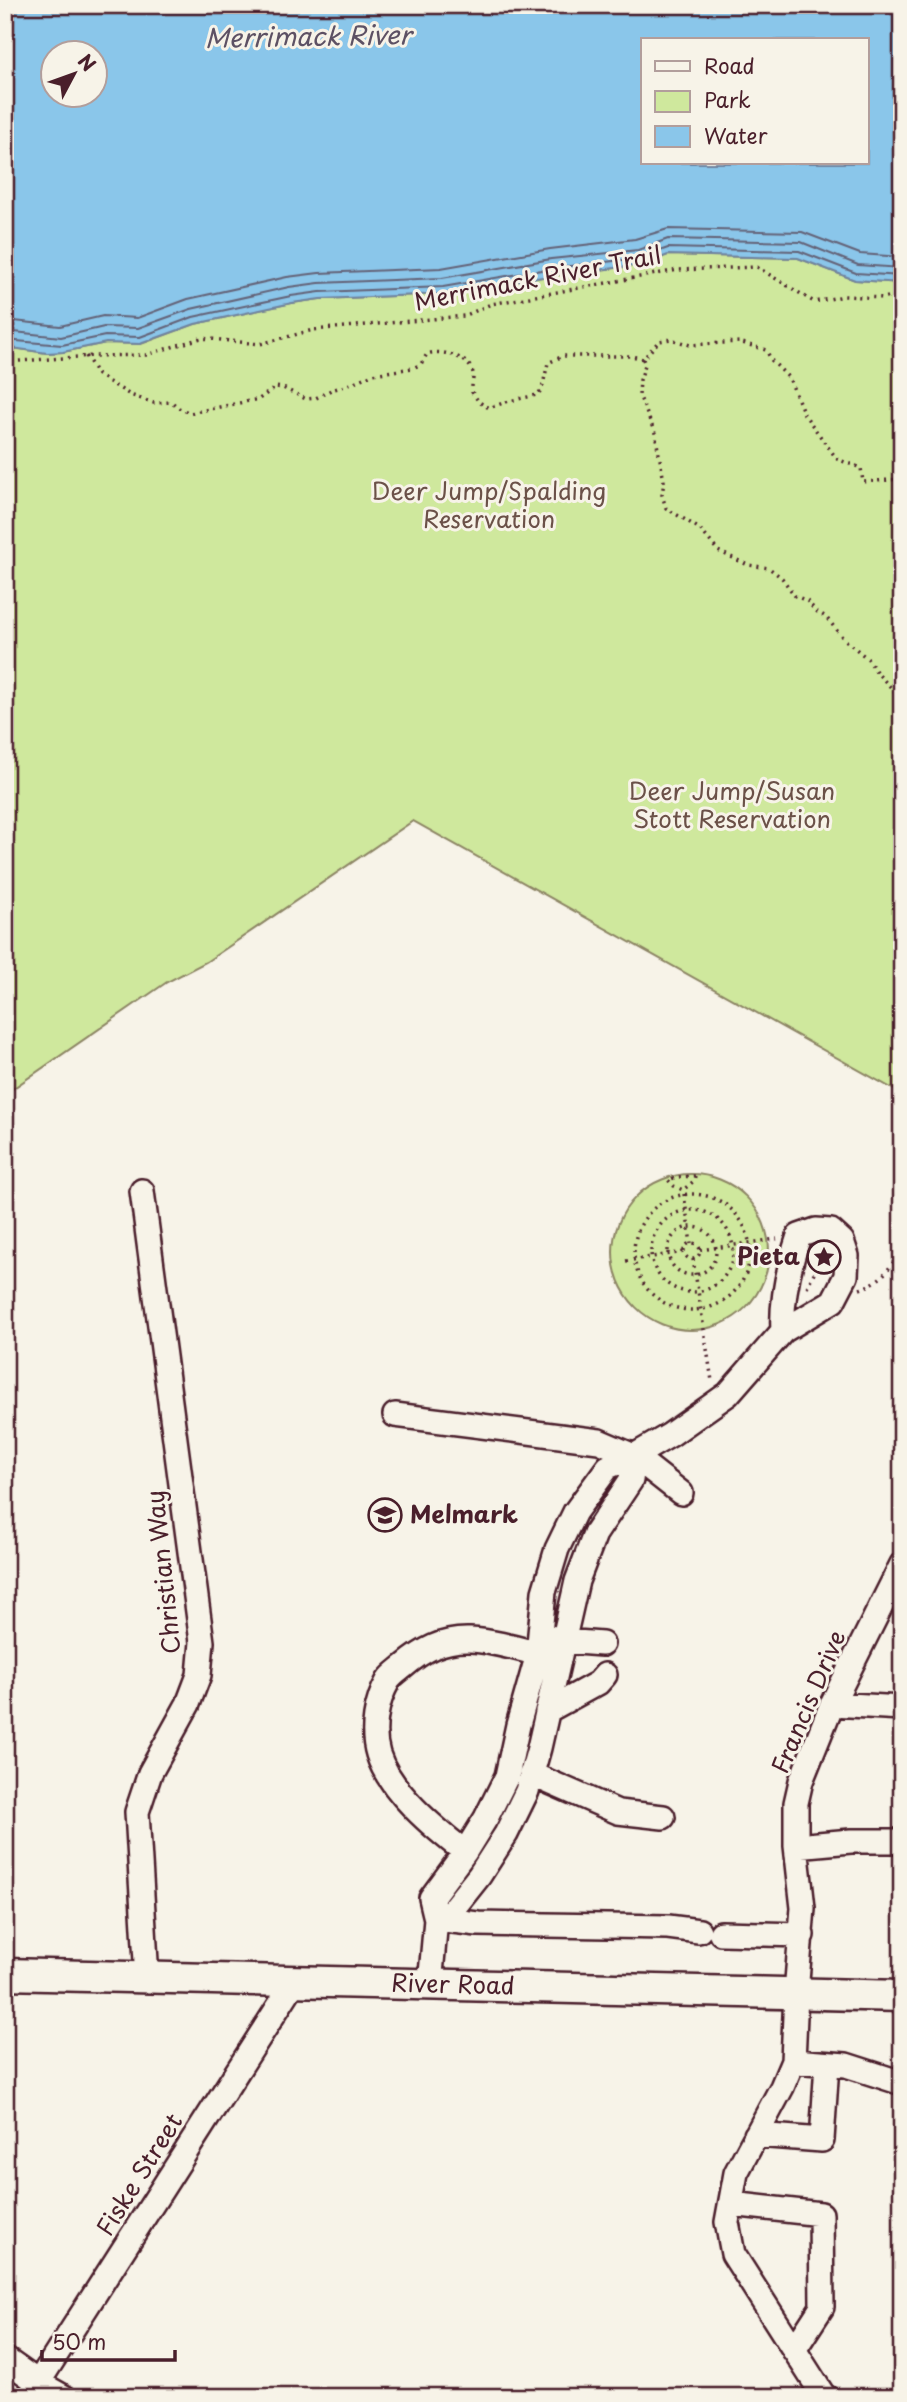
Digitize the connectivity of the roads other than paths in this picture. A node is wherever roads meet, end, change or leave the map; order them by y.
1 (142, 1191) dead end
2 (783, 1331) junction
3 (395, 1415) dead end
4 (634, 1456) junction
5 (681, 1493) dead end
6 (902, 1564) edge
7 (563, 1640) junction
8 (539, 1644) junction
9 (602, 1644) dead end
10 (605, 1675) dead end
11 (832, 1704) junction
12 (902, 1708) edge
13 (547, 1711) junction
14 (531, 1774) junction
15 (663, 1817) dead end
16 (902, 1841) edge
17 (796, 1846) junction
18 (465, 1852) junction
19 (436, 1919) junction
20 (802, 1935) junction
21 (5, 1975) edge
22 (147, 1978) junction
23 (295, 1982) junction
24 (430, 1985) junction
25 (796, 1993) junction
26 (902, 1996) edge
27 (793, 2061) junction
28 (827, 2064) junction
29 (902, 2083) edge
30 (756, 2135) junction
31 (731, 2204) junction
32 (794, 2350) junction
33 (5, 2359) edge
34 (34, 2390) edge
35 (64, 2397) edge
36 (826, 2397) edge

1 - 22 street, Christian Way
2 - 2 street
2 - 4 street
3 - 4 street
4 - 5 street
4 - 7 street
4 - 8 street
6 - 11 street, Francis Drive
7 - 8 street
7 - 9 street
7 - 13 street
8 - 18 street
8 - 18 street
10 - 13 street
11 - 12 street
11 - 17 street, Francis Drive
13 - 14 street
14 - 15 street
14 - 19 street
16 - 17 street
17 - 20 street, Francis Drive
18 - 19 street
19 - 20 street
19 - 24 street
20 - 25 street, Francis Drive
21 - 22 main road, River Road
22 - 23 main road, River Road
23 - 24 main road, River Road
23 - 34 street, Fiske Street
24 - 25 main road, River Road
25 - 26 main road, River Road
25 - 27 street, Francis Drive
27 - 28 street
27 - 30 street
28 - 29 street
28 - 30 street
30 - 31 street
31 - 32 street
31 - 32 street
32 - 36 street
33 - 34 street
34 - 35 street

